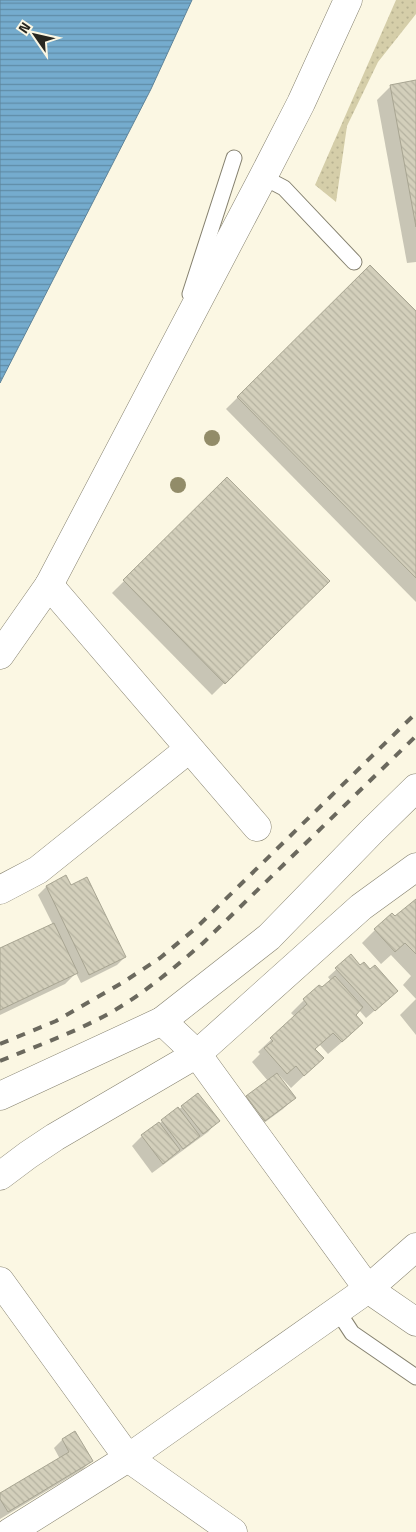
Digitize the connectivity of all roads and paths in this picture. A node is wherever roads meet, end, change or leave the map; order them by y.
1 (348, 0) edge
2 (234, 158) dead end
3 (263, 177) junction
4 (354, 262) dead end
5 (171, 355) junction
6 (49, 585) junction
7 (0, 655) edge
8 (189, 749) junction
9 (416, 788) edge
10 (258, 827) dead end
11 (416, 867) edge
12 (0, 890) edge
13 (162, 1021) junction
14 (197, 1054) junction
15 (0, 1096) edge
16 (0, 1176) edge
17 (416, 1247) edge
18 (0, 1281) edge
19 (368, 1289) junction
20 (337, 1310) junction
21 (416, 1322) edge
22 (416, 1377) edge
23 (128, 1458) junction
24 (10, 1532) edge
25 (233, 1532) edge

1 - 3 street
2 - 5 lane
3 - 4 lane
3 - 5 street
5 - 6 street
6 - 7 street
6 - 8 street
8 - 10 street
8 - 12 street
9 - 13 street
11 - 14 street
13 - 14 street
13 - 15 street
14 - 16 street
14 - 19 street
17 - 19 street
18 - 23 street
19 - 20 street
19 - 21 street
20 - 22 lane
20 - 23 street
23 - 24 street
23 - 25 street

